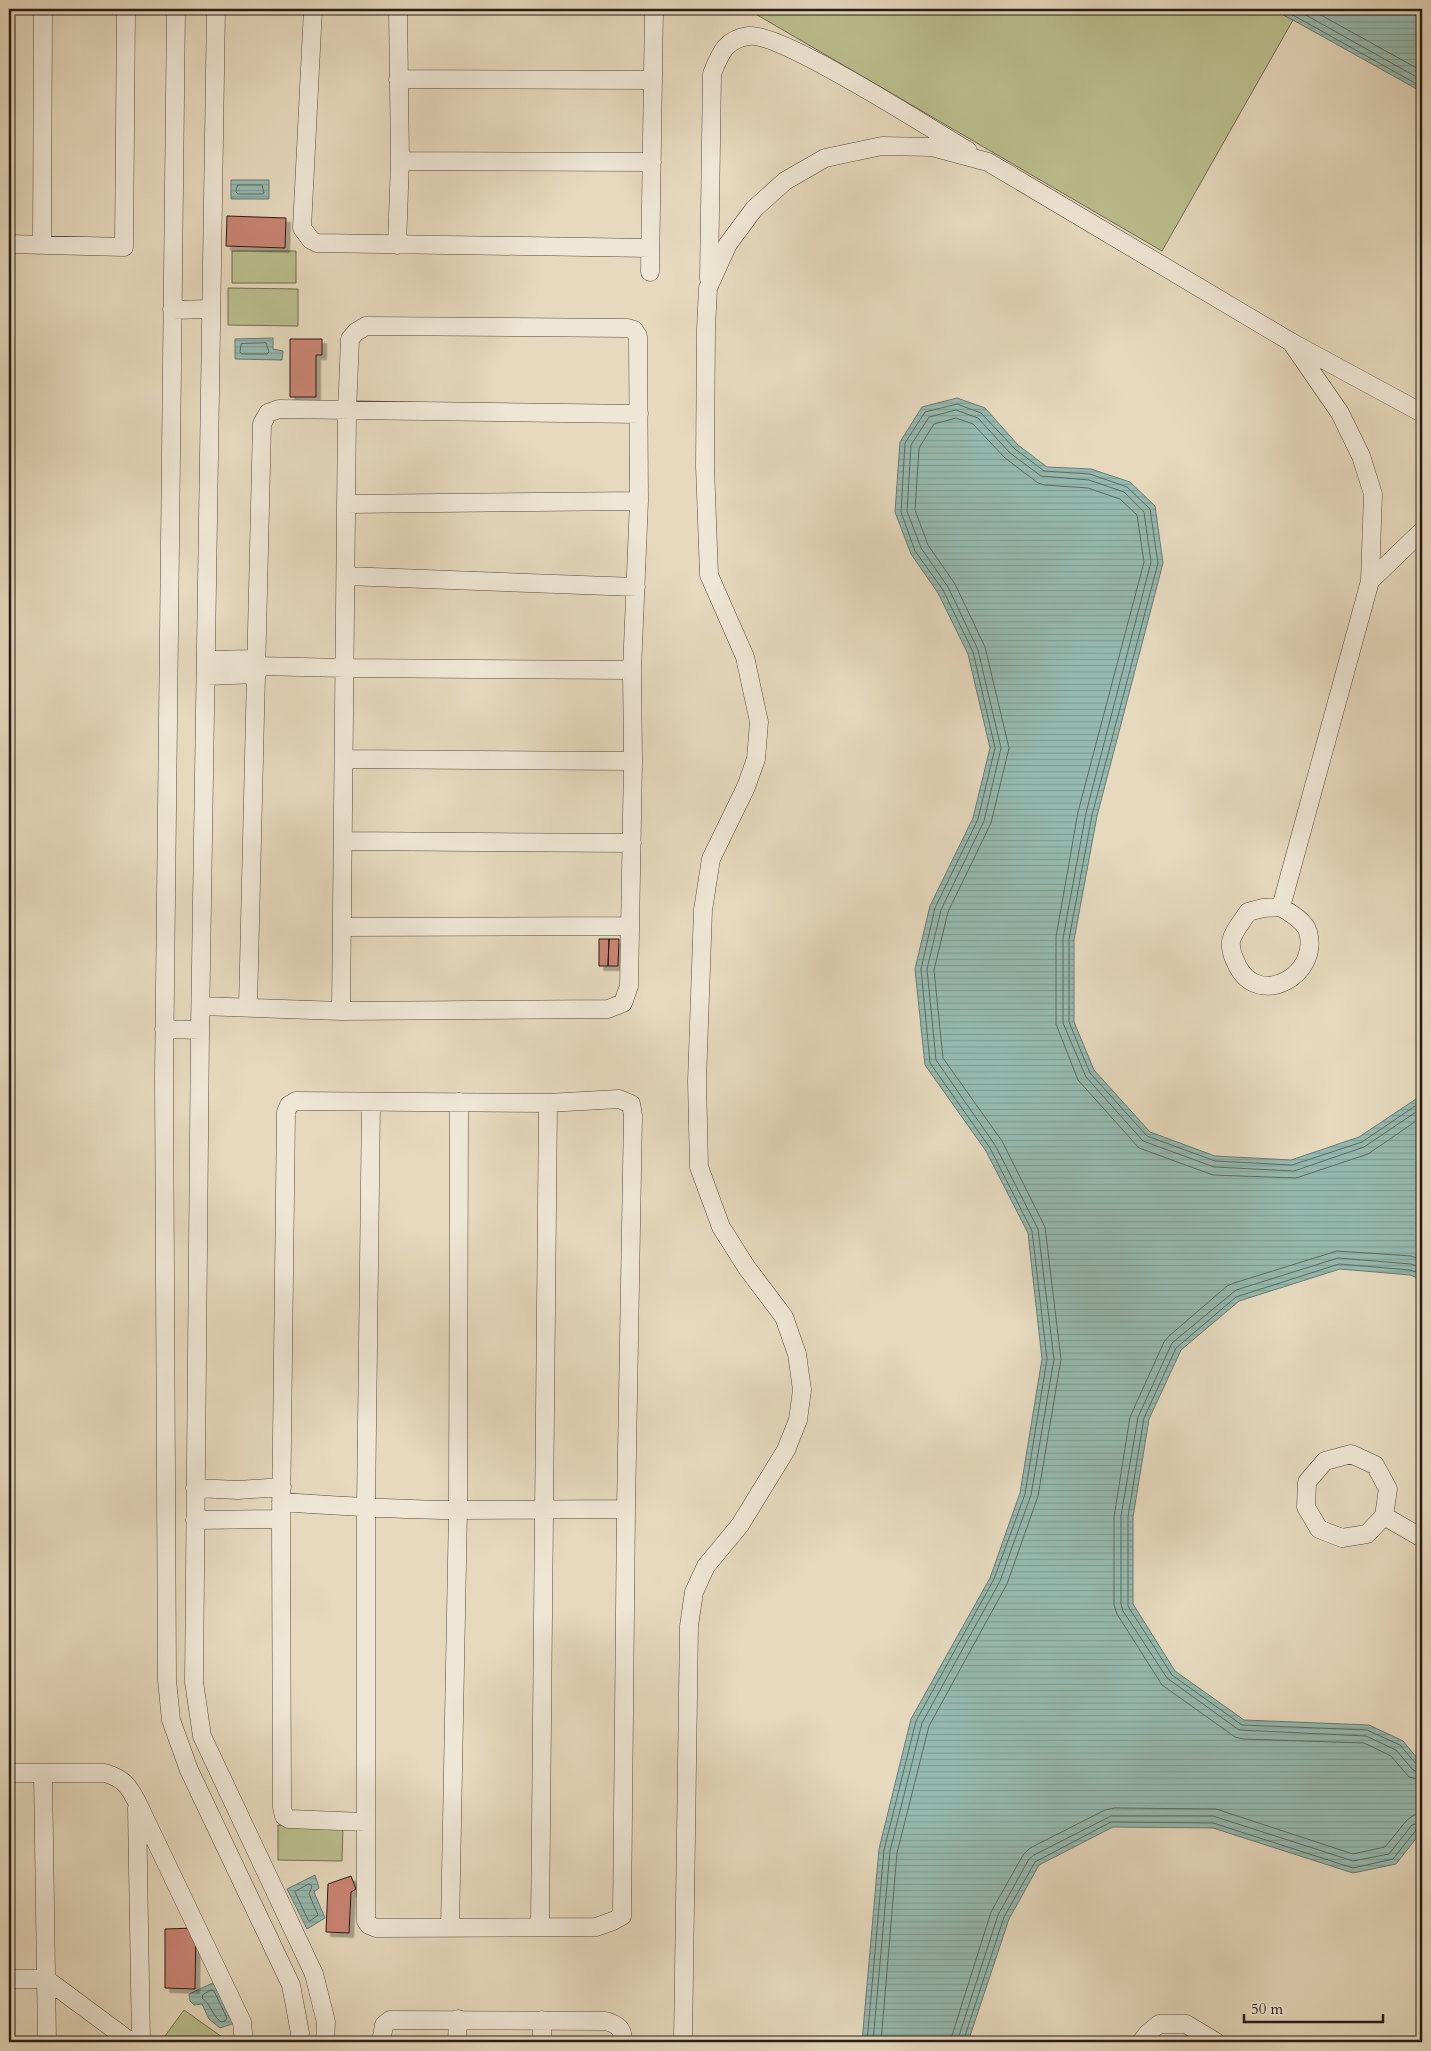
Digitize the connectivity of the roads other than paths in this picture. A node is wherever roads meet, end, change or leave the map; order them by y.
1 (43, 9) edge
2 (126, 9) edge
3 (176, 9) edge
4 (216, 9) edge
5 (312, 9) edge
6 (398, 9) edge
7 (654, 9) edge
8 (398, 80) junction
9 (653, 80) junction
10 (400, 160) junction
11 (652, 162) junction
12 (988, 162) junction
13 (9, 244) edge
14 (42, 244) junction
15 (397, 245) junction
16 (650, 248) junction
17 (650, 272) dead end
18 (708, 288) junction
19 (210, 308) junction
20 (172, 310) junction
21 (1291, 342) junction
22 (347, 412) junction
23 (1422, 413) edge
24 (639, 414) junction
25 (639, 501) junction
26 (346, 504) junction
27 (1422, 531) edge
28 (346, 576) junction
29 (1370, 581) junction
30 (636, 587) junction
31 (257, 666) junction
32 (207, 668) junction
33 (345, 668) junction
34 (632, 670) junction
35 (344, 759) junction
36 (633, 762) junction
37 (343, 841) junction
38 (632, 843) junction
39 (1281, 906) junction
40 (630, 926) junction
41 (342, 927) junction
42 (201, 1006) junction
43 (248, 1007) junction
44 (341, 1011) junction
45 (164, 1029) junction
46 (200, 1030) junction
47 (371, 1102) junction
48 (459, 1102) junction
49 (548, 1104) junction
50 (195, 1488) junction
51 (281, 1503) junction
52 (366, 1508) junction
53 (544, 1508) junction
54 (626, 1509) junction
55 (458, 1510) junction
56 (1384, 1516) junction
57 (195, 1520) junction
58 (1422, 1538) edge
59 (199, 1716) junction
60 (171, 1720) junction
61 (9, 1773) edge
62 (43, 1774) junction
63 (137, 1802) junction
64 (365, 1822) junction
65 (450, 1927) junction
66 (540, 1927) junction
67 (314, 1974) junction
68 (9, 1978) edge
69 (46, 1979) junction
70 (290, 1985) junction
71 (458, 2019) junction
72 (542, 2020) junction
73 (47, 2042) edge
74 (131, 2042) edge
75 (141, 2042) edge
76 (244, 2042) edge
77 (299, 2042) edge
78 (325, 2042) edge
79 (381, 2042) edge
80 (457, 2042) edge
81 (542, 2042) edge
82 (623, 2042) edge
83 (683, 2042) edge
84 (1141, 2042) edge
85 (1216, 2042) edge

1 - 14 street
2 - 14 street
3 - 20 street
4 - 19 street
5 - 15 street
6 - 8 street
7 - 9 street
8 - 9 street
8 - 10 street
9 - 11 street
10 - 11 street
10 - 15 street
11 - 16 street
12 - 18 street
12 - 18 street
12 - 21 street
13 - 14 street
15 - 16 street
16 - 17 street
18 - 83 street
19 - 20 street
19 - 32 street
20 - 45 street
21 - 23 street
21 - 29 street
22 - 24 street
22 - 24 street
22 - 26 street
22 - 31 street
24 - 25 street
25 - 26 street
25 - 30 street
26 - 28 street
27 - 29 street
28 - 30 street
28 - 33 street
29 - 39 street
30 - 34 street
31 - 32 street
31 - 33 street
31 - 43 street
32 - 42 street
33 - 34 street
33 - 35 street
34 - 36 street
35 - 36 street
35 - 37 street
36 - 38 street
37 - 38 street
37 - 41 street
38 - 40 street
39 - 39 street
40 - 41 street
40 - 44 street
41 - 44 street
42 - 43 street
42 - 46 street
43 - 44 street
45 - 46 street
45 - 60 street
46 - 50 street
47 - 48 street
47 - 51 street
47 - 52 street
48 - 49 street
48 - 55 street
49 - 53 street
49 - 54 street
50 - 51 street
50 - 57 street
51 - 52 street
51 - 57 street
51 - 64 street
52 - 55 street
52 - 64 street
53 - 54 street
53 - 55 street
53 - 66 street
54 - 66 street
55 - 65 street
56 - 56 street
56 - 58 street
57 - 59 street
59 - 60 street
59 - 67 street
60 - 70 street
61 - 62 street
62 - 63 street
62 - 69 street
63 - 75 street
63 - 76 street
64 - 65 street
65 - 66 street
67 - 70 street
67 - 78 street
68 - 69 street
69 - 73 street
69 - 74 street
70 - 77 street
71 - 72 street
71 - 79 street
71 - 80 street
72 - 81 street
72 - 82 street
84 - 85 street

